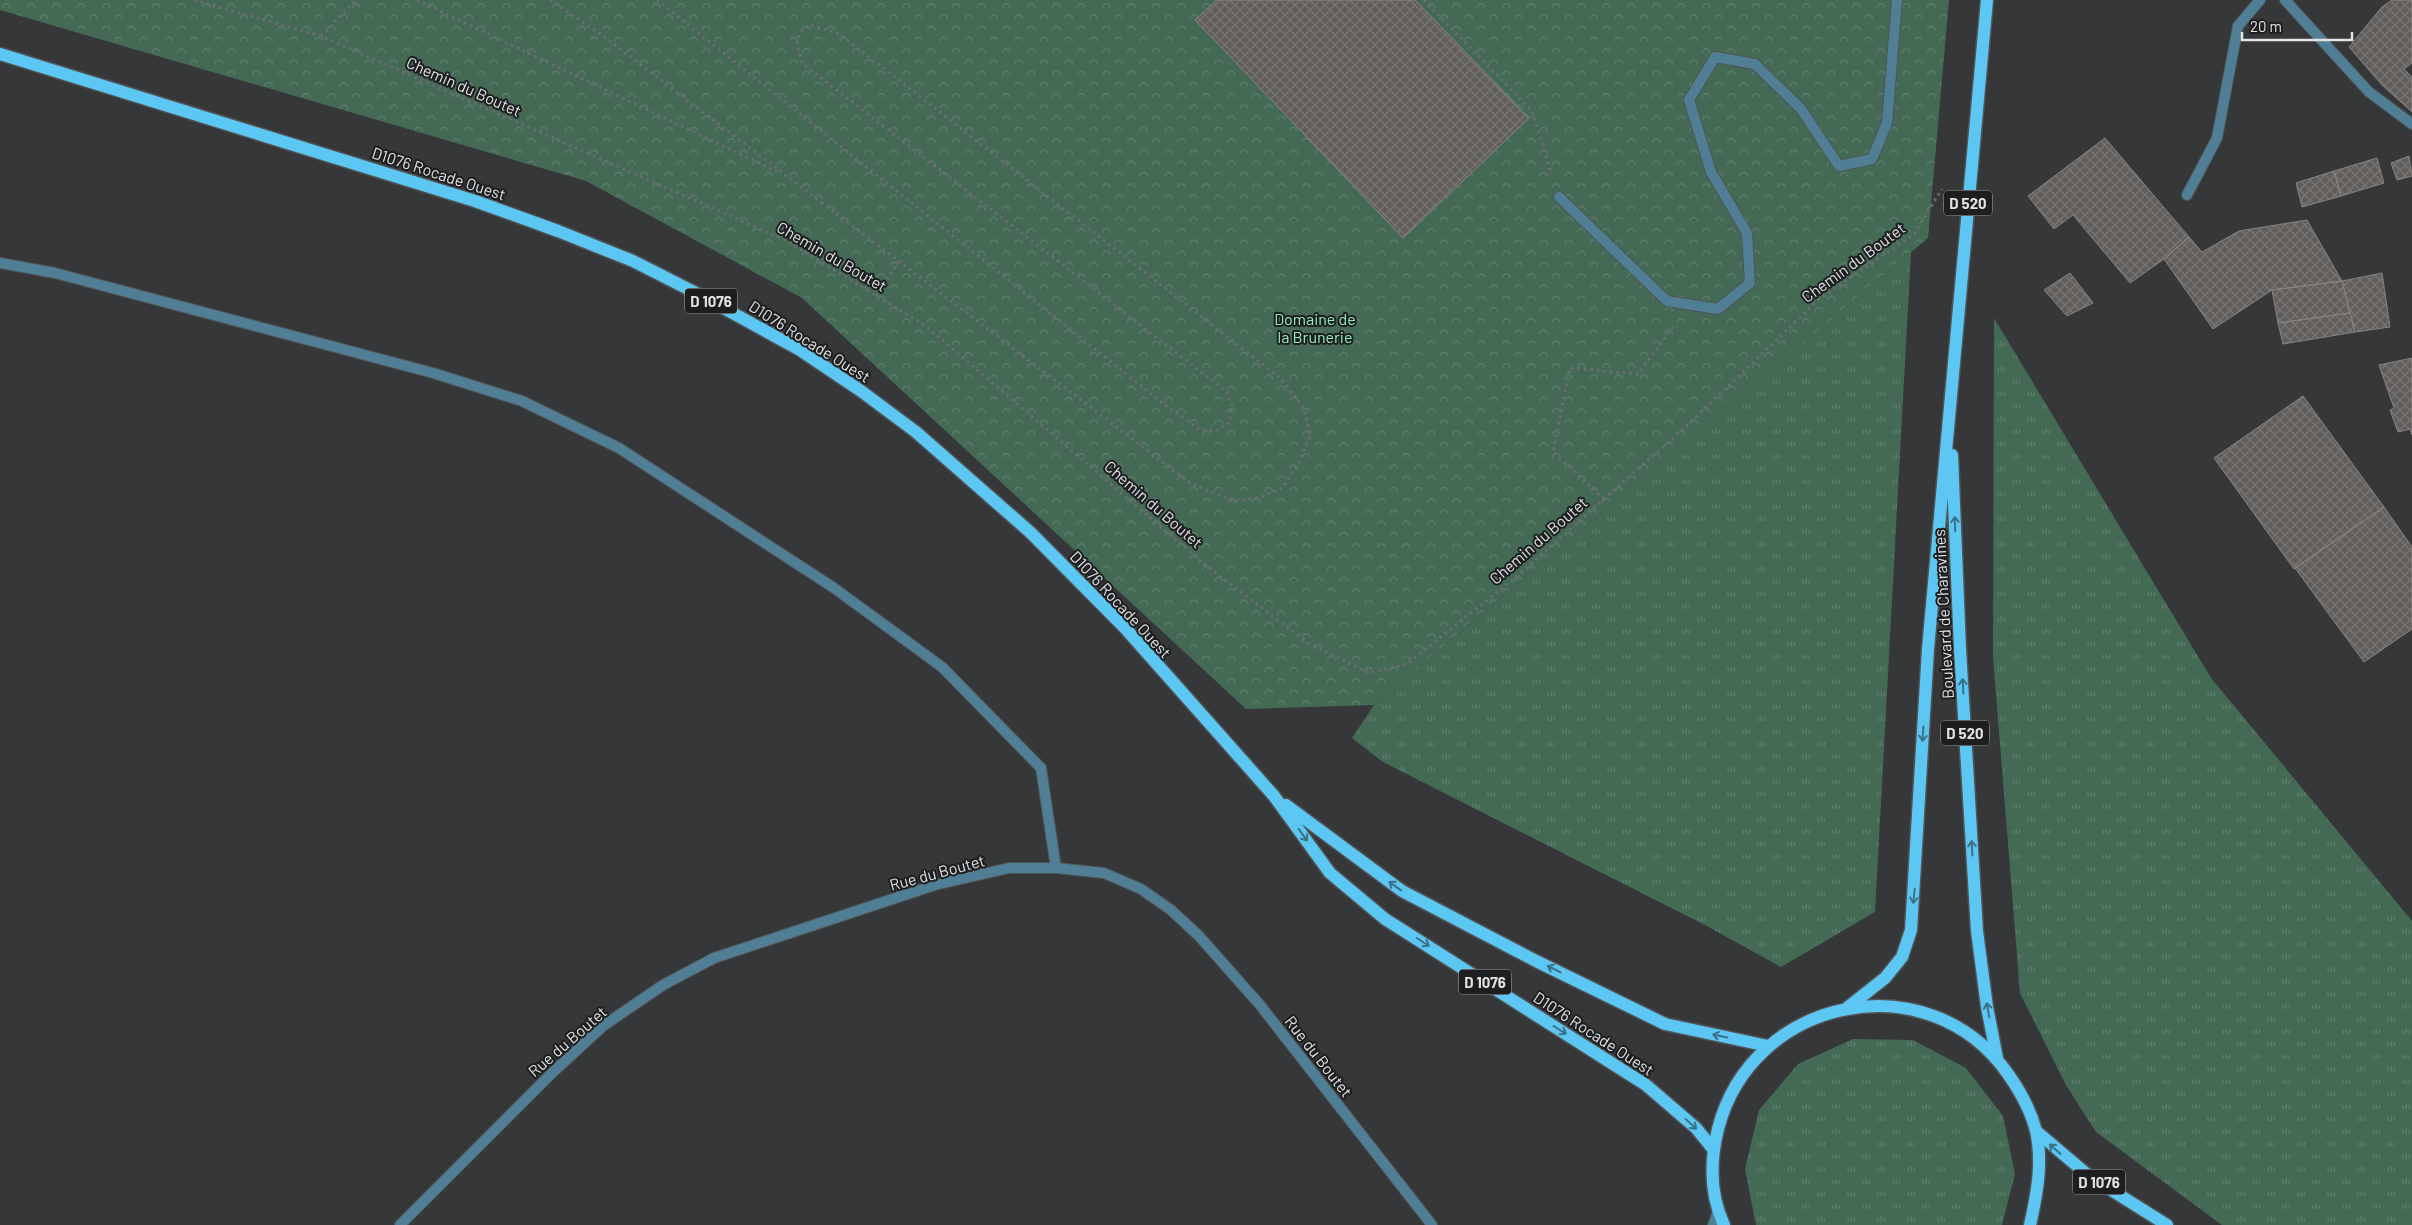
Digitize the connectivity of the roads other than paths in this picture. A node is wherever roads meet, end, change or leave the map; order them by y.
1 (1897, 0) edge
2 (1987, 0) edge
3 (2260, 0) edge
4 (2285, 0) edge
5 (0, 54) edge
6 (2412, 124) edge
7 (2187, 195) dead end
8 (1559, 196) road end
9 (0, 263) edge
10 (1950, 406) junction
11 (1274, 796) junction
12 (1056, 868) junction
13 (1847, 1008) junction
14 (1768, 1046) junction
15 (1997, 1058) junction
16 (2036, 1132) junction
17 (1713, 1149) junction
18 (1718, 1212) junction
19 (400, 1225) edge
20 (1432, 1225) edge
21 (1713, 1225) edge
22 (1724, 1225) edge
23 (2030, 1225) edge
24 (2167, 1225) edge

1 - 8 street
2 - 10 main road, Boulevard de Charavines / D 520
3 - 7 street
4 - 6 street
5 - 11 main road, D1076 Rocade Ouest / D 1076
9 - 12 street
10 -> 13 main road, Boulevard de Charavines / D 520
15 -> 10 main road, Boulevard de Charavines / D 520
14 -> 11 main road, D1076 Rocade Ouest / D 1076
11 -> 17 main road, D1076 Rocade Ouest / D 1076
12 - 19 street, Rue du Boutet
12 - 20 street, Rue du Boutet
13 - 14 main road, Boulevard de Charavines
13 - 15 main road, Boulevard de Charavines
14 - 17 main road, Boulevard de Charavines
15 - 16 main road, Boulevard de Charavines
16 - 23 main road, Boulevard de Charavines
24 -> 16 main road, D 1076
17 - 18 main road, Boulevard de Charavines
18 - 21 street
18 - 22 main road, Boulevard de Charavines

